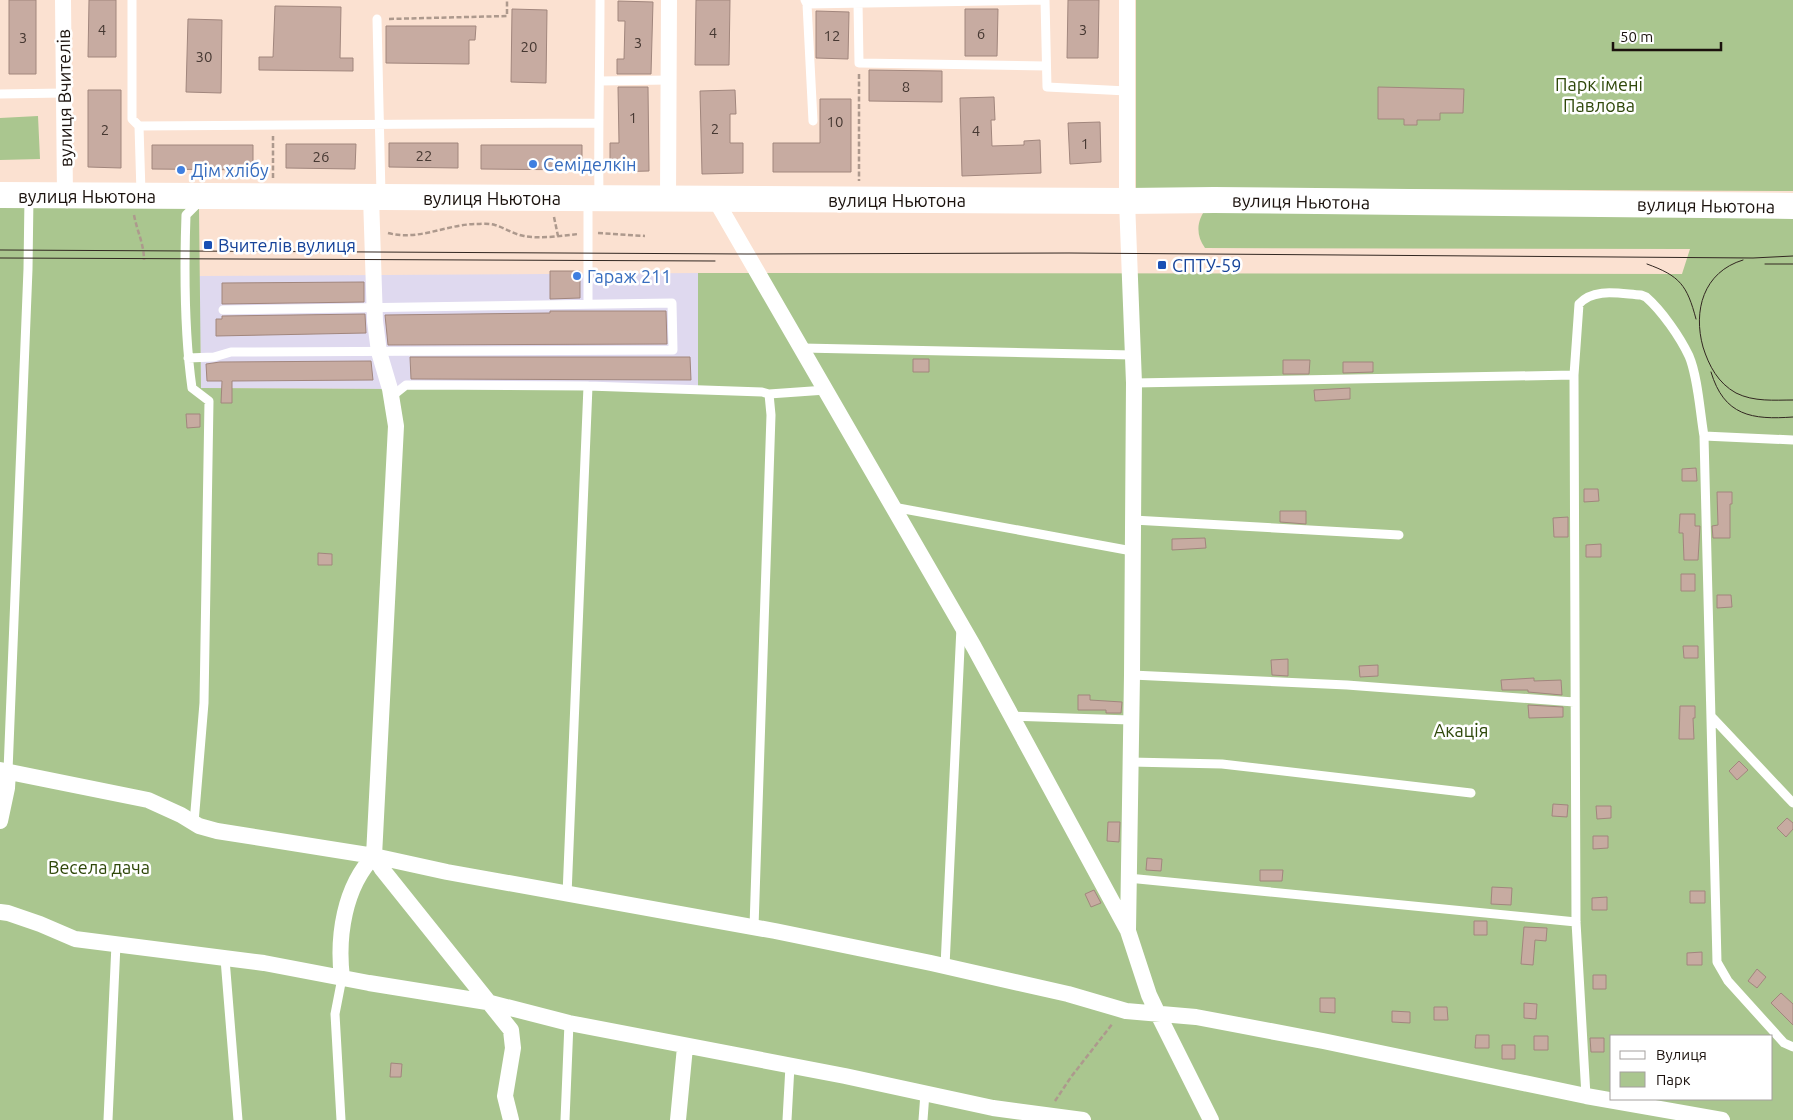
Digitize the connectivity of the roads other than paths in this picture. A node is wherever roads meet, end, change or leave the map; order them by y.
1 (63, 0) edge
2 (132, 0) edge
3 (600, 0) edge
4 (670, 0) edge
5 (1127, 0) edge
6 (806, 2) edge
7 (858, 2) junction
8 (377, 20) road end
9 (1046, 66) junction
10 (600, 80) junction
11 (669, 80) junction
12 (1127, 91) junction
13 (64, 93) junction
14 (0, 94) edge
15 (813, 121) dead end
16 (598, 123) junction
17 (380, 124) junction
18 (139, 126) junction
19 (0, 195) edge
20 (29, 196) junction
21 (64, 196) junction
22 (137, 196) junction
23 (204, 196) junction
24 (376, 197) junction
25 (594, 198) junction
26 (668, 199) junction
27 (715, 199) junction
28 (1127, 201) junction
29 (1793, 206) edge
30 (588, 304) junction
31 (375, 308) junction
32 (223, 310) dead end
33 (802, 348) junction
34 (379, 352) junction
35 (1132, 355) junction
36 (188, 358) junction
37 (1574, 375) junction
38 (1134, 383) junction
39 (588, 386) junction
40 (826, 390) junction
41 (769, 394) junction
42 (391, 399) junction
43 (1704, 436) junction
44 (1793, 440) edge
45 (893, 507) junction
46 (1133, 520) junction
47 (1399, 535) dead end
48 (1132, 551) junction
49 (961, 625) junction
50 (1132, 675) junction
51 (1574, 702) junction
52 (1012, 716) junction
53 (1711, 716) junction
54 (1130, 720) junction
55 (1130, 762) junction
56 (4, 770) edge
57 (1471, 793) dead end
58 (1793, 803) edge
59 (0, 821) edge
60 (194, 823) junction
61 (374, 856) junction
62 (1128, 878) junction
63 (567, 894) junction
64 (0, 912) edge
65 (1576, 922) junction
66 (754, 927) junction
67 (1128, 931) junction
68 (116, 944) junction
69 (225, 959) junction
70 (945, 966) junction
71 (342, 978) junction
72 (487, 1002) junction
73 (1158, 1014) junction
74 (569, 1023) junction
75 (685, 1047) junction
76 (1793, 1047) edge
77 (790, 1066) junction
78 (925, 1093) junction
79 (1586, 1096) junction
80 (1073, 1119) edge
81 (108, 1120) edge
82 (238, 1120) edge
83 (341, 1120) edge
84 (511, 1120) edge
85 (565, 1120) edge
86 (678, 1120) edge
87 (787, 1120) edge
88 (923, 1120) edge
89 (1211, 1120) edge
90 (1722, 1120) edge

1 - 13 street, вулиця Вчителів
2 - 18 lane
3 - 10 lane
4 - 11 street
5 - 12 street
6 - 7 lane
6 - 15 lane
7 - 9 lane
7 - 9 lane
8 - 17 lane
9 - 12 lane
10 - 11 lane
10 - 16 lane
11 - 26 street
12 - 28 street
13 - 14 lane
13 - 21 street, вулиця Вчителів
16 - 17 lane
16 - 25 lane
17 - 18 lane
17 - 24 lane
18 - 22 lane
19 - 20 main road, вулиця Ньютона
20 - 21 main road, вулиця Ньютона
20 - 56 lane
21 - 22 main road, вулиця Ньютона
22 - 23 main road, вулиця Ньютона
23 - 24 main road, вулиця Ньютона
23 - 36 lane
24 - 25 main road, вулиця Ньютона
24 - 31 street
25 - 26 main road, вулиця Ньютона
25 - 30 lane
26 - 27 main road, вулиця Ньютона
27 - 28 main road, вулиця Ньютона
27 - 33 street
28 - 29 main road, вулиця Ньютона
28 - 35 street
30 - 31 lane
30 - 34 lane
31 - 32 lane
31 - 34 street
33 - 35 lane
33 - 40 street
34 - 36 lane
34 - 42 street
35 - 38 street
36 - 60 lane
37 - 38 lane
37 - 43 lane
37 - 51 lane
38 - 46 street
39 - 41 lane
39 - 42 lane
39 - 63 lane
40 - 41 lane
40 - 45 street
41 - 66 lane
42 - 61 street
43 - 44 lane
43 - 53 lane
45 - 48 lane
45 - 49 street
46 - 47 lane
46 - 48 street
48 - 50 street
49 - 52 street
49 - 70 lane
50 - 51 lane
50 - 54 street
51 - 65 lane
52 - 54 lane
52 - 67 street
53 - 58 lane
53 - 76 lane
54 - 55 street
55 - 57 lane
55 - 62 street
56 - 59 street
56 - 60 street
60 - 61 street
61 - 63 street
61 - 71 street
61 - 72 street
62 - 65 lane
62 - 67 street
63 - 66 street
64 - 68 street
65 - 79 lane
66 - 70 street
67 - 73 street
68 - 69 street
68 - 81 lane
69 - 71 street
69 - 82 lane
70 - 73 street
71 - 72 street
71 - 83 lane
72 - 74 street
72 - 84 street
73 - 79 street
73 - 89 street
74 - 75 street
74 - 85 lane
75 - 77 street
75 - 86 street
77 - 78 street
77 - 87 lane
78 - 80 street
78 - 88 lane
79 - 90 street

